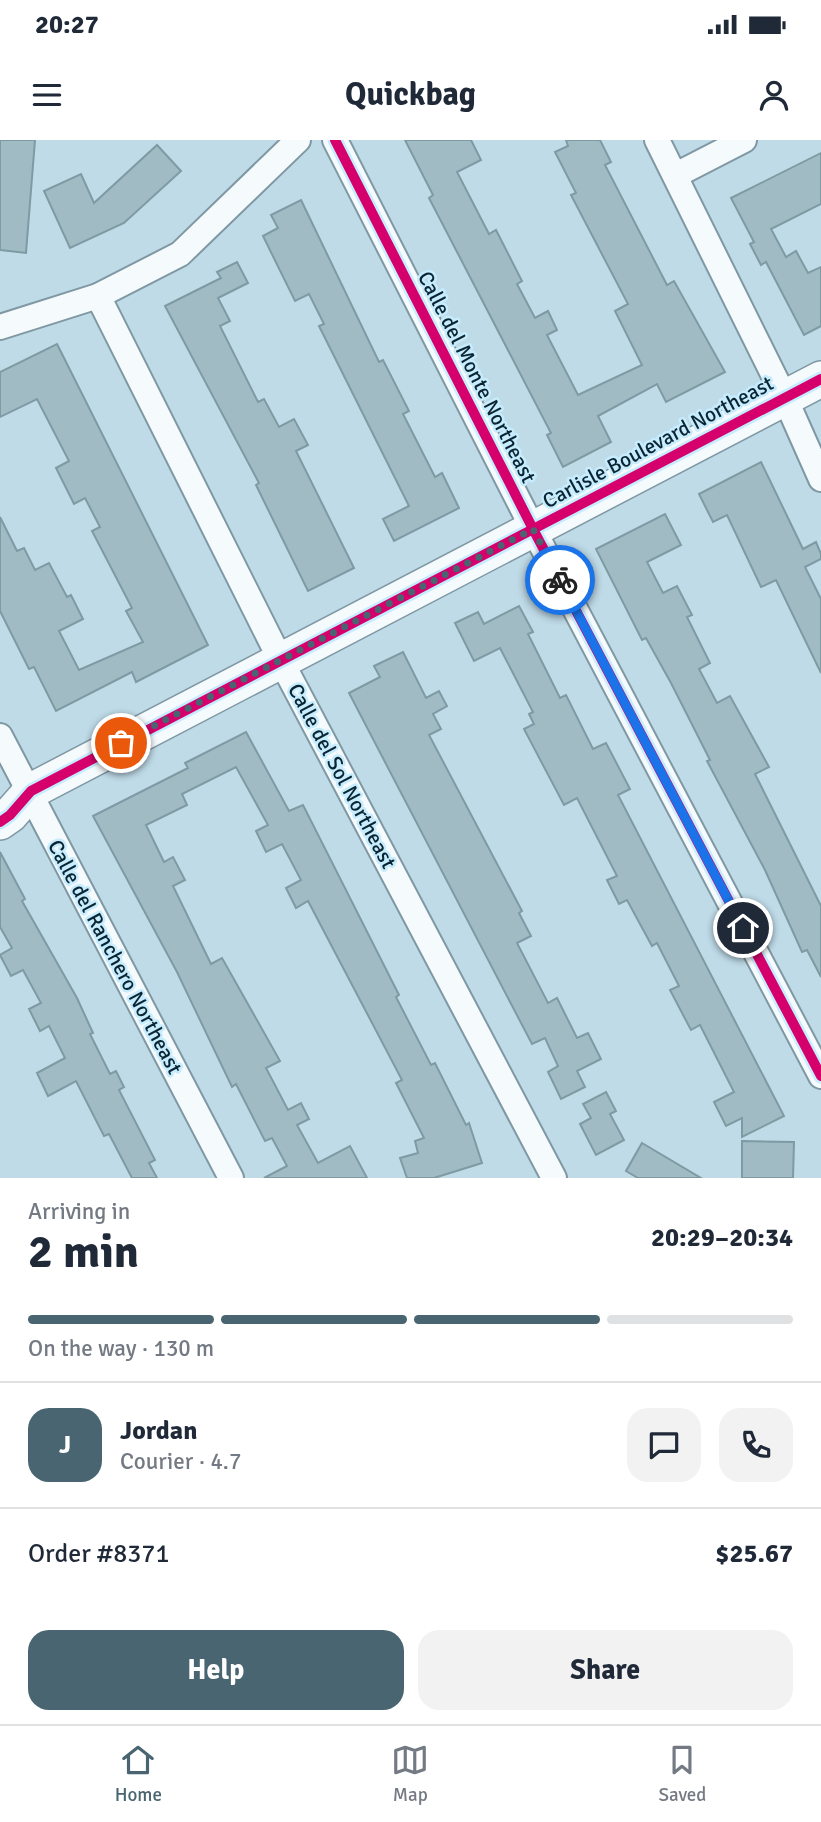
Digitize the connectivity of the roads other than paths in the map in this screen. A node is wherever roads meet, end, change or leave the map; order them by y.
1 (298, 140) edge
2 (335, 140) edge
3 (657, 140) edge
4 (744, 140) edge
5 (676, 175) junction
6 (98, 296) junction
7 (0, 327) edge
8 (821, 379) edge
9 (785, 398) junction
10 (821, 479) edge
11 (533, 529) junction
12 (280, 659) junction
13 (0, 736) edge
14 (15, 792) edge
15 (0, 822) edge
16 (821, 1076) edge
17 (231, 1178) edge
18 (554, 1178) edge

1 - 6 street
2 - 11 street, Calle del Monte Northeast
3 - 5 street
4 - 5 street
5 - 9 street
6 - 7 street
6 - 12 street, Calle del Sol Northeast
8 - 9 main road, Carlisle Boulevard Northeast
9 - 10 street
9 - 11 main road, Carlisle Boulevard Northeast
11 - 12 main road, Carlisle Boulevard Northeast
11 - 16 street, Calle del Monte Northeast
12 - 14 main road, Carlisle Boulevard Northeast
12 - 18 street, Calle del Sol Northeast
13 - 14 street, Calle del Ranchero Northeast
14 - 15 main road, Carlisle Boulevard Northeast
14 - 17 street, Calle del Ranchero Northeast

